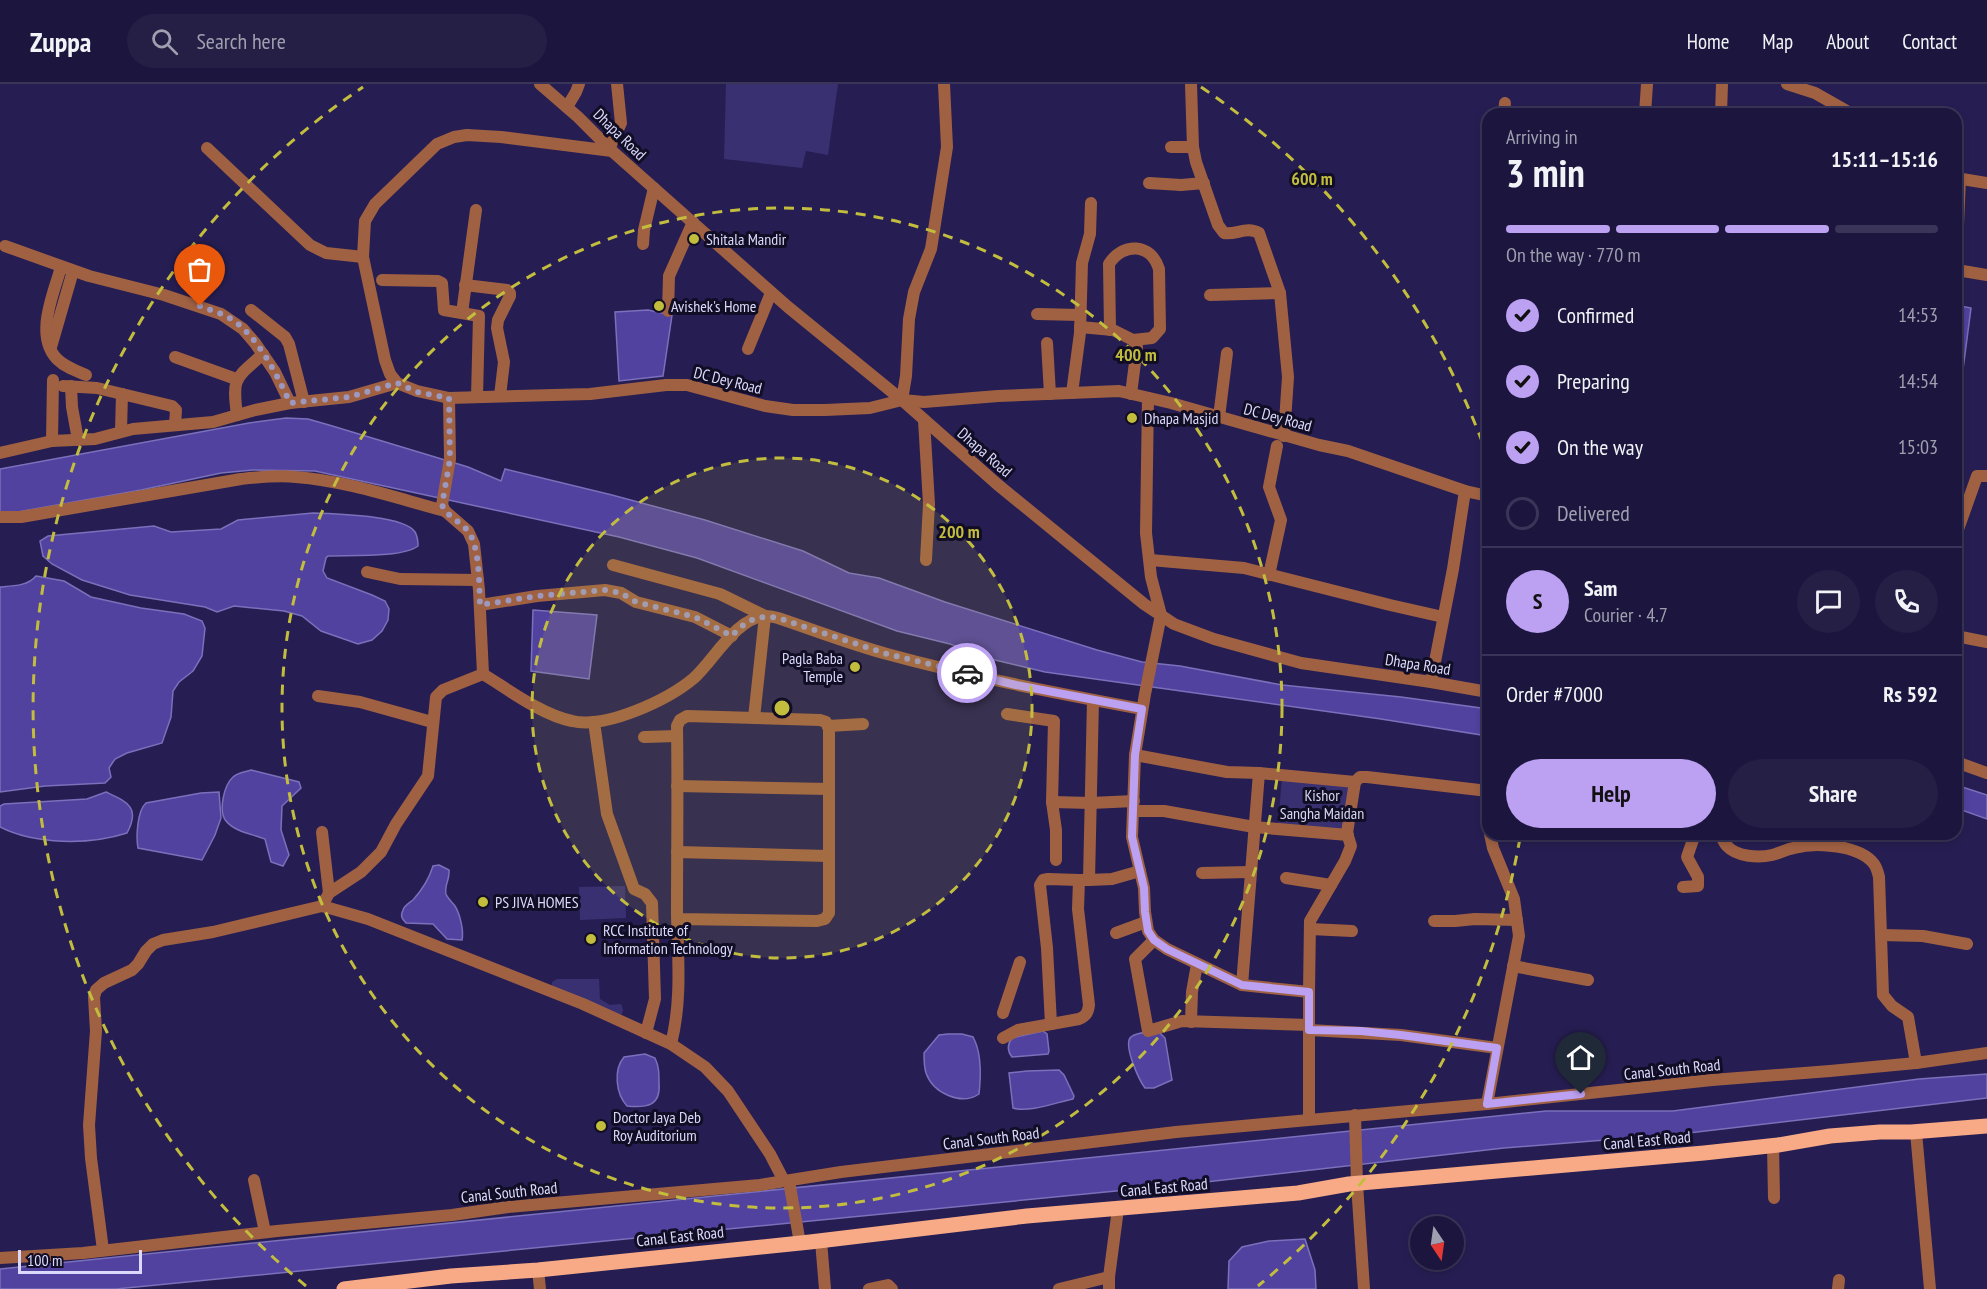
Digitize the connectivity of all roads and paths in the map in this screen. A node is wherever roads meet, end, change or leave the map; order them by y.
1 (540, 84) edge
2 (579, 84) edge
3 (617, 84) edge
4 (944, 84) edge
5 (1191, 84) edge
6 (1647, 84) edge
7 (1722, 84) edge
8 (1787, 84) edge
9 (567, 107) junction
10 (1646, 108) edge
11 (1721, 108) edge
12 (1841, 108) edge
13 (1171, 147) dead end
14 (1192, 147) junction
15 (207, 148) dead end
16 (610, 150) junction
17 (1962, 179) edge
18 (1149, 183) dead end
19 (1204, 183) junction
20 (1987, 183) edge
21 (654, 188) junction
22 (1091, 203) dead end
23 (476, 210) dead end
24 (693, 222) junction
25 (643, 244) dead end
26 (5, 246) dead end
27 (363, 257) junction
28 (61, 267) junction
29 (73, 271) junction
30 (1962, 272) edge
31 (1987, 274) edge
32 (382, 280) dead end
33 (465, 285) junction
34 (771, 293) junction
35 (1280, 293) junction
36 (1210, 295) dead end
37 (251, 310) dead end
38 (668, 311) dead end
39 (462, 313) junction
40 (1037, 314) dead end
41 (1080, 321) junction
42 (1110, 330) junction
43 (1133, 340) junction
44 (1047, 343) dead end
45 (50, 348) junction
46 (748, 349) dead end
47 (1227, 352) dead end
48 (263, 354) junction
49 (175, 357) dead end
50 (86, 375) dead end
51 (236, 379) junction
52 (397, 383) junction
53 (62, 384) junction
54 (1072, 393) junction
55 (122, 394) junction
56 (1050, 394) junction
57 (1131, 394) junction
58 (500, 396) junction
59 (477, 397) junction
60 (449, 398) junction
61 (1148, 398) junction
62 (902, 400) junction
63 (304, 402) junction
64 (290, 403) junction
65 (237, 415) junction
66 (1219, 417) junction
67 (924, 420) junction
68 (175, 425) junction
69 (121, 431) junction
70 (78, 440) junction
71 (51, 441) junction
72 (1281, 441) junction
73 (0, 453) edge
74 (1987, 476) edge
75 (1465, 491) junction
76 (1482, 495) edge
77 (443, 508) junction
78 (0, 517) edge
79 (1962, 517) edge
80 (926, 560) dead end
81 (1150, 560) junction
82 (613, 565) dead end
83 (367, 572) dead end
84 (1269, 575) junction
85 (478, 580) junction
86 (480, 605) junction
87 (1161, 615) junction
88 (765, 616) junction
89 (1443, 617) junction
90 (732, 636) junction
91 (1962, 637) edge
92 (1987, 642) edge
93 (483, 674) junction
94 (1431, 682) junction
95 (1482, 691) edge
96 (318, 696) dead end
97 (1093, 700) junction
98 (1142, 709) junction
99 (1007, 714) dead end
100 (754, 718) junction
101 (432, 722) junction
102 (594, 722) junction
103 (863, 724) dead end
104 (828, 726) junction
105 (677, 736) junction
106 (644, 737) dead end
107 (1135, 755) junction
108 (1962, 764) edge
109 (1259, 773) junction
110 (1987, 773) edge
111 (1355, 782) junction
112 (677, 786) junction
113 (829, 789) junction
114 (1482, 790) edge
115 (1052, 802) junction
116 (1091, 803) junction
117 (1133, 806) junction
118 (1254, 827) junction
119 (322, 832) dead end
120 (1348, 835) junction
121 (1491, 840) edge
122 (1693, 840) edge
123 (1724, 840) edge
124 (677, 852) junction
125 (828, 856) junction
126 (1056, 860) dead end
127 (1140, 871) junction
128 (1250, 872) junction
129 (1202, 873) dead end
130 (1286, 878) dead end
131 (1084, 880) junction
132 (1331, 885) junction
133 (1683, 887) dead end
134 (329, 893) junction
135 (322, 906) junction
136 (678, 919) junction
137 (1516, 920) junction
138 (1434, 921) dead end
139 (1146, 922) junction
140 (1310, 929) junction
141 (1352, 931) dead end
142 (1116, 933) dead end
143 (1881, 935) junction
144 (1154, 940) junction
145 (1966, 944) dead end
146 (1020, 962) dead end
147 (1197, 964) junction
148 (1513, 966) junction
149 (1588, 980) dead end
150 (1242, 985) junction
151 (1309, 992) junction
152 (1003, 1013) dead end
153 (1191, 1022) junction
154 (1051, 1024) junction
155 (1309, 1028) junction
156 (646, 1033) junction
157 (1003, 1038) dead end
158 (670, 1044) junction
159 (1497, 1048) junction
160 (1987, 1053) edge
161 (1916, 1063) junction
162 (1487, 1104) junction
163 (1355, 1115) junction
164 (1309, 1119) junction
165 (1987, 1126) edge
166 (1916, 1132) junction
167 (1773, 1145) junction
168 (254, 1180) dead end
169 (788, 1183) junction
170 (1357, 1184) junction
171 (1774, 1198) dead end
172 (1118, 1209) junction
173 (266, 1232) junction
174 (799, 1238) junction
175 (821, 1240) junction
176 (103, 1250) junction
177 (0, 1258) edge
178 (538, 1270) junction
179 (1109, 1283) edge
180 (372, 1287) edge
181 (344, 1289) edge
182 (540, 1289) edge
183 (825, 1289) edge
184 (869, 1289) edge
185 (892, 1289) edge
186 (1059, 1289) edge
187 (1364, 1289) edge
188 (1930, 1289) edge

1 - 9 street, Dhapa Road
2 - 9 street
3 - 16 street
4 - 62 street
5 - 14 street
6 - 10 street
7 - 11 street
8 - 12 street
9 - 16 street, Dhapa Road
13 - 14 street
14 - 19 street
15 - 27 street
16 - 21 street, Dhapa Road
16 - 27 street
17 - 20 street
18 - 19 street
19 - 35 street
21 - 24 street, Dhapa Road
21 - 25 street
22 - 41 street
23 - 33 street
24 - 34 street, Dhapa Road
24 - 38 street
26 - 28 street
27 - 52 street
28 - 29 street
28 - 45 street
29 - 45 street
29 - 48 street
30 - 31 street
32 - 39 street
33 - 39 street
33 - 58 street
34 - 46 street
34 - 62 street, Dhapa Road
35 - 36 street
35 - 72 street
37 - 63 street
39 - 59 street
40 - 41 street
41 - 42 street
41 - 54 street
42 - 43 street
42 - 43 street
43 - 57 street
44 - 56 street
45 - 50 street
47 - 66 street
48 - 51 street
48 - 64 street
49 - 51 street
51 - 65 street
52 - 60 street, DC Dey Road
52 - 63 street
53 - 55 street
53 - 70 street
53 - 71 street
54 - 56 street, DC Dey Road
54 - 57 street, DC Dey Road
55 - 68 street
55 - 69 street
56 - 62 street, DC Dey Road
57 - 61 street, DC Dey Road
58 - 59 street, DC Dey Road
58 - 62 street, DC Dey Road
59 - 60 street, DC Dey Road
60 - 77 street
61 - 66 street, DC Dey Road
61 - 81 street
62 - 67 street, Dhapa Road
63 - 64 street
64 - 65 street
65 - 68 street
66 - 72 street, DC Dey Road
67 - 80 street
67 - 87 street, Dhapa Road
68 - 69 street
69 - 70 street
70 - 71 street
71 - 73 street
72 - 75 street, DC Dey Road
72 - 84 street
74 - 79 street
75 - 76 street, DC Dey Road
75 - 89 street
77 - 78 street
77 - 85 street
81 - 84 street
81 - 87 street
82 - 88 street
83 - 85 street
84 - 89 street
85 - 86 street
86 - 90 street
86 - 93 street
87 - 94 street, Dhapa Road
87 - 98 street
88 - 90 street
88 - 97 street
88 - 100 street
89 - 94 street
90 - 102 street
91 - 92 street
93 - 101 street
93 - 102 street
94 - 95 street, Dhapa Road
96 - 101 street
97 - 98 street
97 - 116 street
98 - 107 street
99 - 115 street
100 - 104 street
100 - 105 street
101 - 134 street
102 - 156 street
103 - 104 street
104 - 113 street
105 - 106 street
105 - 112 street
107 - 109 street
107 - 117 street
108 - 110 street
109 - 111 street
109 - 118 street
111 - 114 street
111 - 120 street
112 - 113 street
112 - 124 street
113 - 125 street
115 - 116 street
115 - 126 street
116 - 117 street
116 - 131 street
117 - 118 street
117 - 127 street
118 - 120 street
118 - 128 street
119 - 134 street
120 - 132 street
121 - 137 street
122 - 133 street
123 - 143 street
124 - 125 street
124 - 136 street
125 - 136 street
127 - 131 street
127 - 139 street
128 - 129 street
128 - 150 street
130 - 132 street
131 - 154 street
131 - 154 street
132 - 140 street
134 - 135 street
135 - 156 street
135 - 176 street
136 - 158 street
137 - 138 street
137 - 148 street
139 - 142 street
139 - 144 street
140 - 141 street
140 - 151 street
143 - 145 street
143 - 161 street
144 - 147 street
144 - 153 street
146 - 152 street
147 - 150 street
147 - 153 street
148 - 149 street
148 - 159 street
150 - 151 street
151 - 155 street
153 - 155 street
154 - 157 street
155 - 159 street
155 - 164 street
156 - 158 street
158 - 169 street
159 - 162 street
160 - 161 street, Canal South Road
161 - 162 street, Canal South Road
162 - 163 street, Canal South Road
163 - 164 street, Canal South Road
163 - 170 street
164 - 169 street, Canal South Road
165 - 166 main road, Canal East Road
166 - 167 main road, Canal East Road
166 - 188 street
167 - 170 main road, Canal East Road
167 - 171 street
168 - 173 street
169 - 173 street, Canal South Road
169 - 174 street
170 - 172 main road, Canal East Road
170 - 187 street
172 - 175 main road, Canal East Road
172 - 179 street
173 - 176 street, Canal South Road
174 - 175 main road, Canal East Road
174 - 178 main road, Canal East Road
175 - 183 street
176 - 177 street, Canal South Road
178 - 180 main road, Canal East Road
178 - 182 street
179 - 186 street
180 - 181 main road, Canal East Road
184 - 185 street

